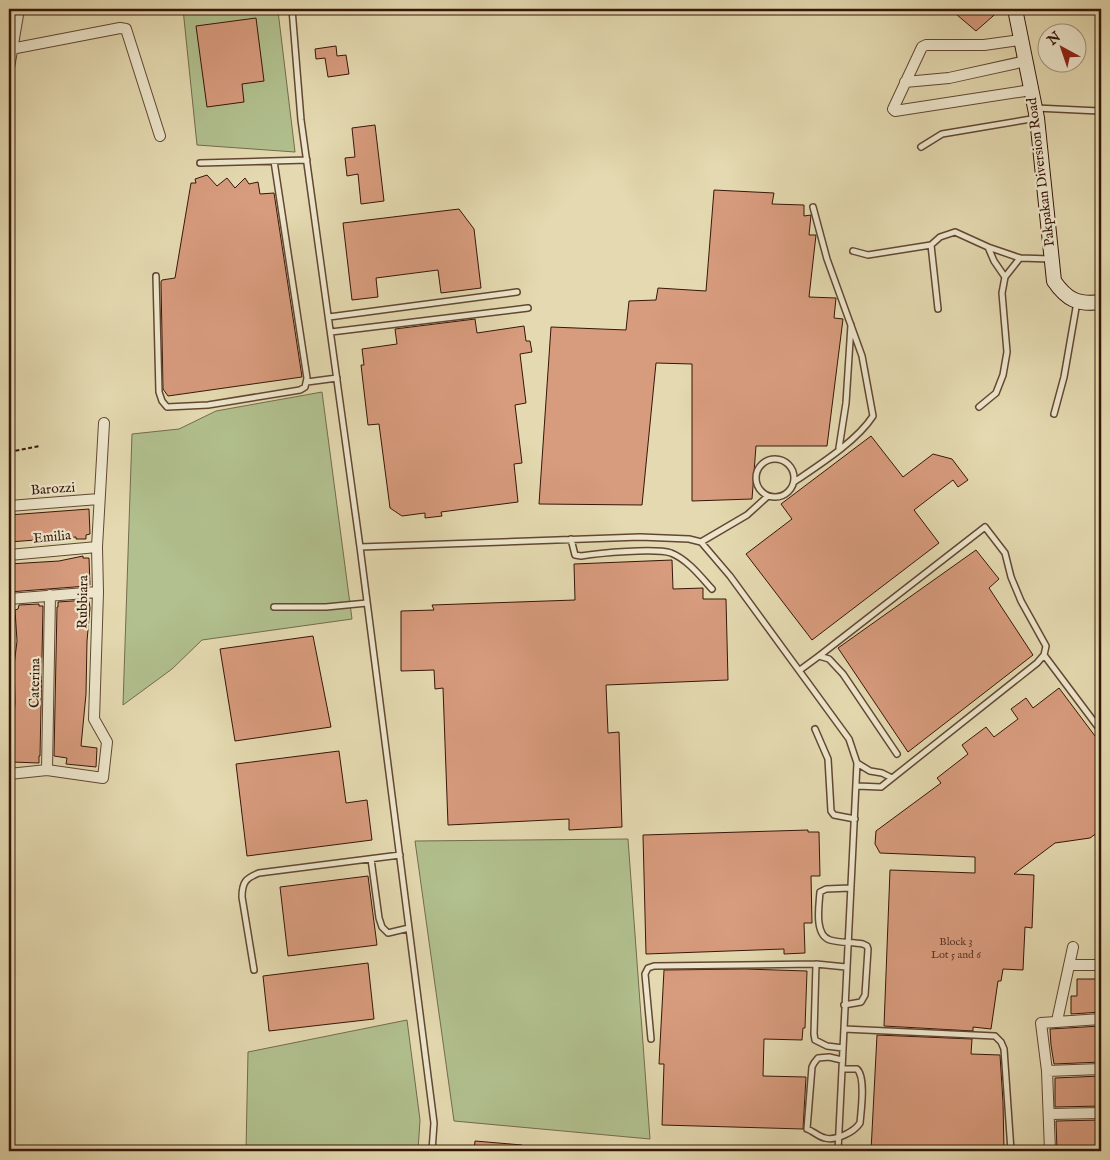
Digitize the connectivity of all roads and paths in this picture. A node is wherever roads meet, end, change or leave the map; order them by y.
1 (19, 9) edge
2 (292, 9) edge
3 (1015, 9) edge
4 (1020, 40) junction
5 (11, 49) junction
6 (1026, 61) junction
7 (9, 68) edge
8 (905, 82) junction
9 (1031, 90) junction
10 (1099, 111) dead end
11 (1036, 113) junction
12 (160, 136) dead end
13 (921, 147) dead end
14 (307, 160) junction
15 (274, 161) junction
16 (200, 163) dead end
17 (813, 207) dead end
18 (931, 245) junction
19 (988, 247) junction
20 (853, 251) dead end
21 (1020, 258) junction
22 (1051, 259) junction
23 (156, 276) dead end
24 (1005, 277) junction
25 (517, 292) dead end
26 (1077, 302) junction
27 (1101, 302) edge
28 (528, 308) dead end
29 (938, 308) dead end
30 (329, 318) junction
31 (851, 322) junction
32 (331, 332) junction
33 (337, 378) junction
34 (307, 382) junction
35 (979, 408) dead end
36 (1054, 414) dead end
37 (104, 423) dead end
38 (40, 446) dead end
39 (839, 449) junction
40 (9, 452) edge
41 (794, 482) junction
42 (768, 496) junction
43 (99, 499) junction
44 (9, 506) edge
45 (571, 539) junction
46 (701, 542) junction
47 (97, 547) junction
48 (360, 547) junction
49 (9, 555) edge
50 (712, 590) dead end
51 (98, 592) junction
52 (50, 595) junction
53 (9, 599) edge
54 (367, 603) junction
55 (274, 607) dead end
56 (1044, 655) junction
57 (819, 656) junction
58 (800, 670) junction
59 (815, 729) dead end
60 (1101, 731) edge
61 (897, 754) dead end
62 (857, 763) junction
63 (47, 770) junction
64 (9, 774) edge
65 (892, 778) junction
66 (857, 786) junction
67 (854, 819) junction
68 (400, 855) junction
69 (371, 859) junction
70 (850, 888) junction
71 (409, 928) junction
72 (847, 942) junction
73 (1073, 947) dead end
74 (816, 964) junction
75 (1069, 964) junction
76 (1101, 965) edge
77 (846, 967) junction
78 (254, 970) dead end
79 (844, 1005) junction
80 (1101, 1019) edge
81 (1057, 1021) junction
82 (844, 1029) junction
83 (651, 1040) dead end
84 (843, 1048) junction
85 (842, 1060) junction
86 (1101, 1068) edge
87 (842, 1069) junction
88 (1047, 1071) junction
89 (1101, 1113) edge
90 (1050, 1114) junction
91 (839, 1137) junction
92 (432, 1151) edge
93 (838, 1151) edge
94 (1011, 1151) edge
95 (1050, 1151) edge

1 - 5 street
2 - 14 lane
3 - 4 street, Pakpakan Diversion Road
4 - 6 street, Pakpakan Diversion Road
4 - 8 street
5 - 7 street
5 - 12 street
6 - 8 street
6 - 9 street, Pakpakan Diversion Road
8 - 9 street
9 - 11 street, Pakpakan Diversion Road
10 - 11 lane
11 - 13 lane
11 - 22 street, Pakpakan Diversion Road
14 - 15 lane
14 - 30 lane
15 - 16 lane
15 - 34 lane
17 - 31 lane
18 - 19 lane
18 - 20 lane
18 - 29 lane
19 - 21 lane
19 - 24 lane
21 - 22 lane
21 - 24 lane
22 - 26 street, Pakpakan Diversion Road
23 - 34 lane
24 - 35 lane
25 - 30 lane
26 - 27 street
26 - 36 lane
28 - 32 lane
30 - 32 lane
31 - 39 lane
31 - 39 lane
32 - 33 lane
33 - 34 lane
33 - 48 lane
37 - 43 street, Rubbiara
38 - 40 path
39 - 41 lane
41 - 42 lane
41 - 42 lane
42 - 46 lane
43 - 44 street, Barozzi
43 - 47 street, Rubbiara
45 - 46 lane
45 - 48 lane
45 - 50 lane
46 - 58 lane
47 - 49 street, Emilia
47 - 51 street, Rubbiara
48 - 54 lane
51 - 52 street
51 - 63 street, Rubbiara
52 - 53 street
52 - 63 street, Caterina
54 - 55 lane
54 - 68 lane
56 - 57 lane
56 - 60 lane
56 - 65 lane
57 - 58 lane
57 - 61 lane
58 - 62 lane
59 - 67 lane
62 - 65 lane
62 - 66 lane
63 - 64 street
65 - 66 lane
66 - 67 lane
67 - 70 lane
68 - 69 lane
68 - 71 lane
69 - 71 lane
69 - 78 lane
70 - 72 lane
70 - 72 lane
71 - 92 lane
72 - 77 lane
72 - 79 lane
73 - 75 street
74 - 77 lane
74 - 83 lane
74 - 84 lane
75 - 76 street
75 - 81 street
77 - 79 lane
79 - 82 lane
80 - 81 street
81 - 88 street
82 - 84 lane
82 - 94 lane
84 - 85 lane
85 - 87 lane
85 - 91 lane
86 - 88 street
87 - 91 lane
87 - 91 lane
88 - 90 street
89 - 90 street
90 - 95 street
91 - 93 lane

